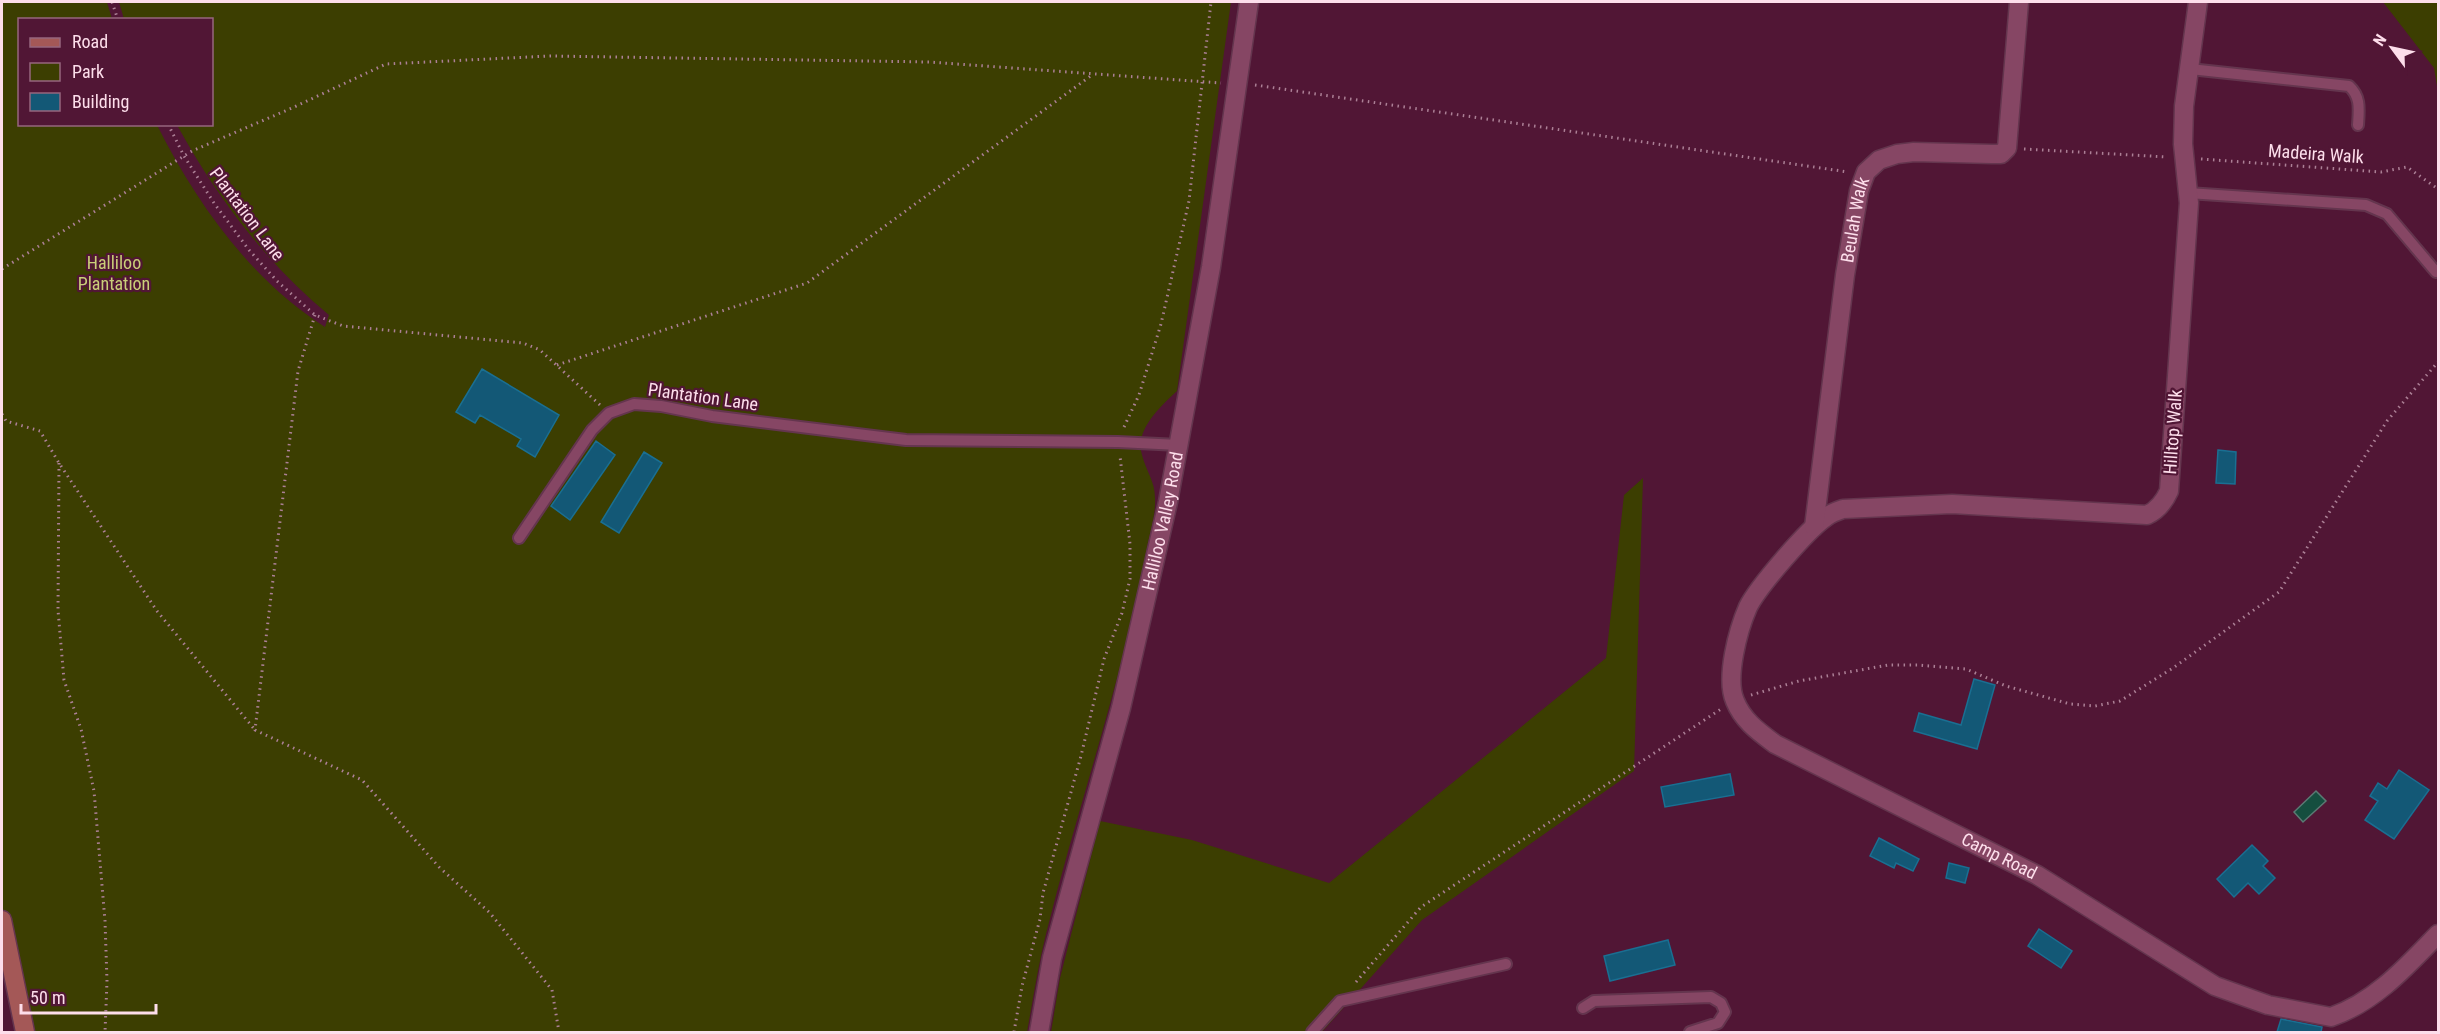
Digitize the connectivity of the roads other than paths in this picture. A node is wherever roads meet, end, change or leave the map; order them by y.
1 (1249, 2) edge
2 (2019, 2) edge
3 (2198, 2) edge
4 (2190, 69) junction
5 (2358, 125) dead end
6 (2188, 193) junction
7 (2436, 272) dead end
8 (1179, 446) junction
9 (1814, 526) junction
10 (519, 538) dead end
11 (2, 920) edge
12 (2439, 934) edge
13 (1506, 964) dead end
14 (1583, 1008) dead end
15 (25, 1032) edge
16 (1040, 1032) edge
17 (1312, 1032) edge
18 (1690, 1032) edge

1 - 8 street, Halliloo Valley Road
2 - 9 street, Beulah Walk
3 - 4 street, Hilltop Walk
4 - 5 lane
4 - 6 street, Hilltop Walk
6 - 7 lane
6 - 9 street, Hilltop Walk
8 - 10 lane, Plantation Lane
8 - 16 street, Halliloo Valley Road
9 - 12 street, Camp Road
11 - 15 street
13 - 17 lane
14 - 18 lane

